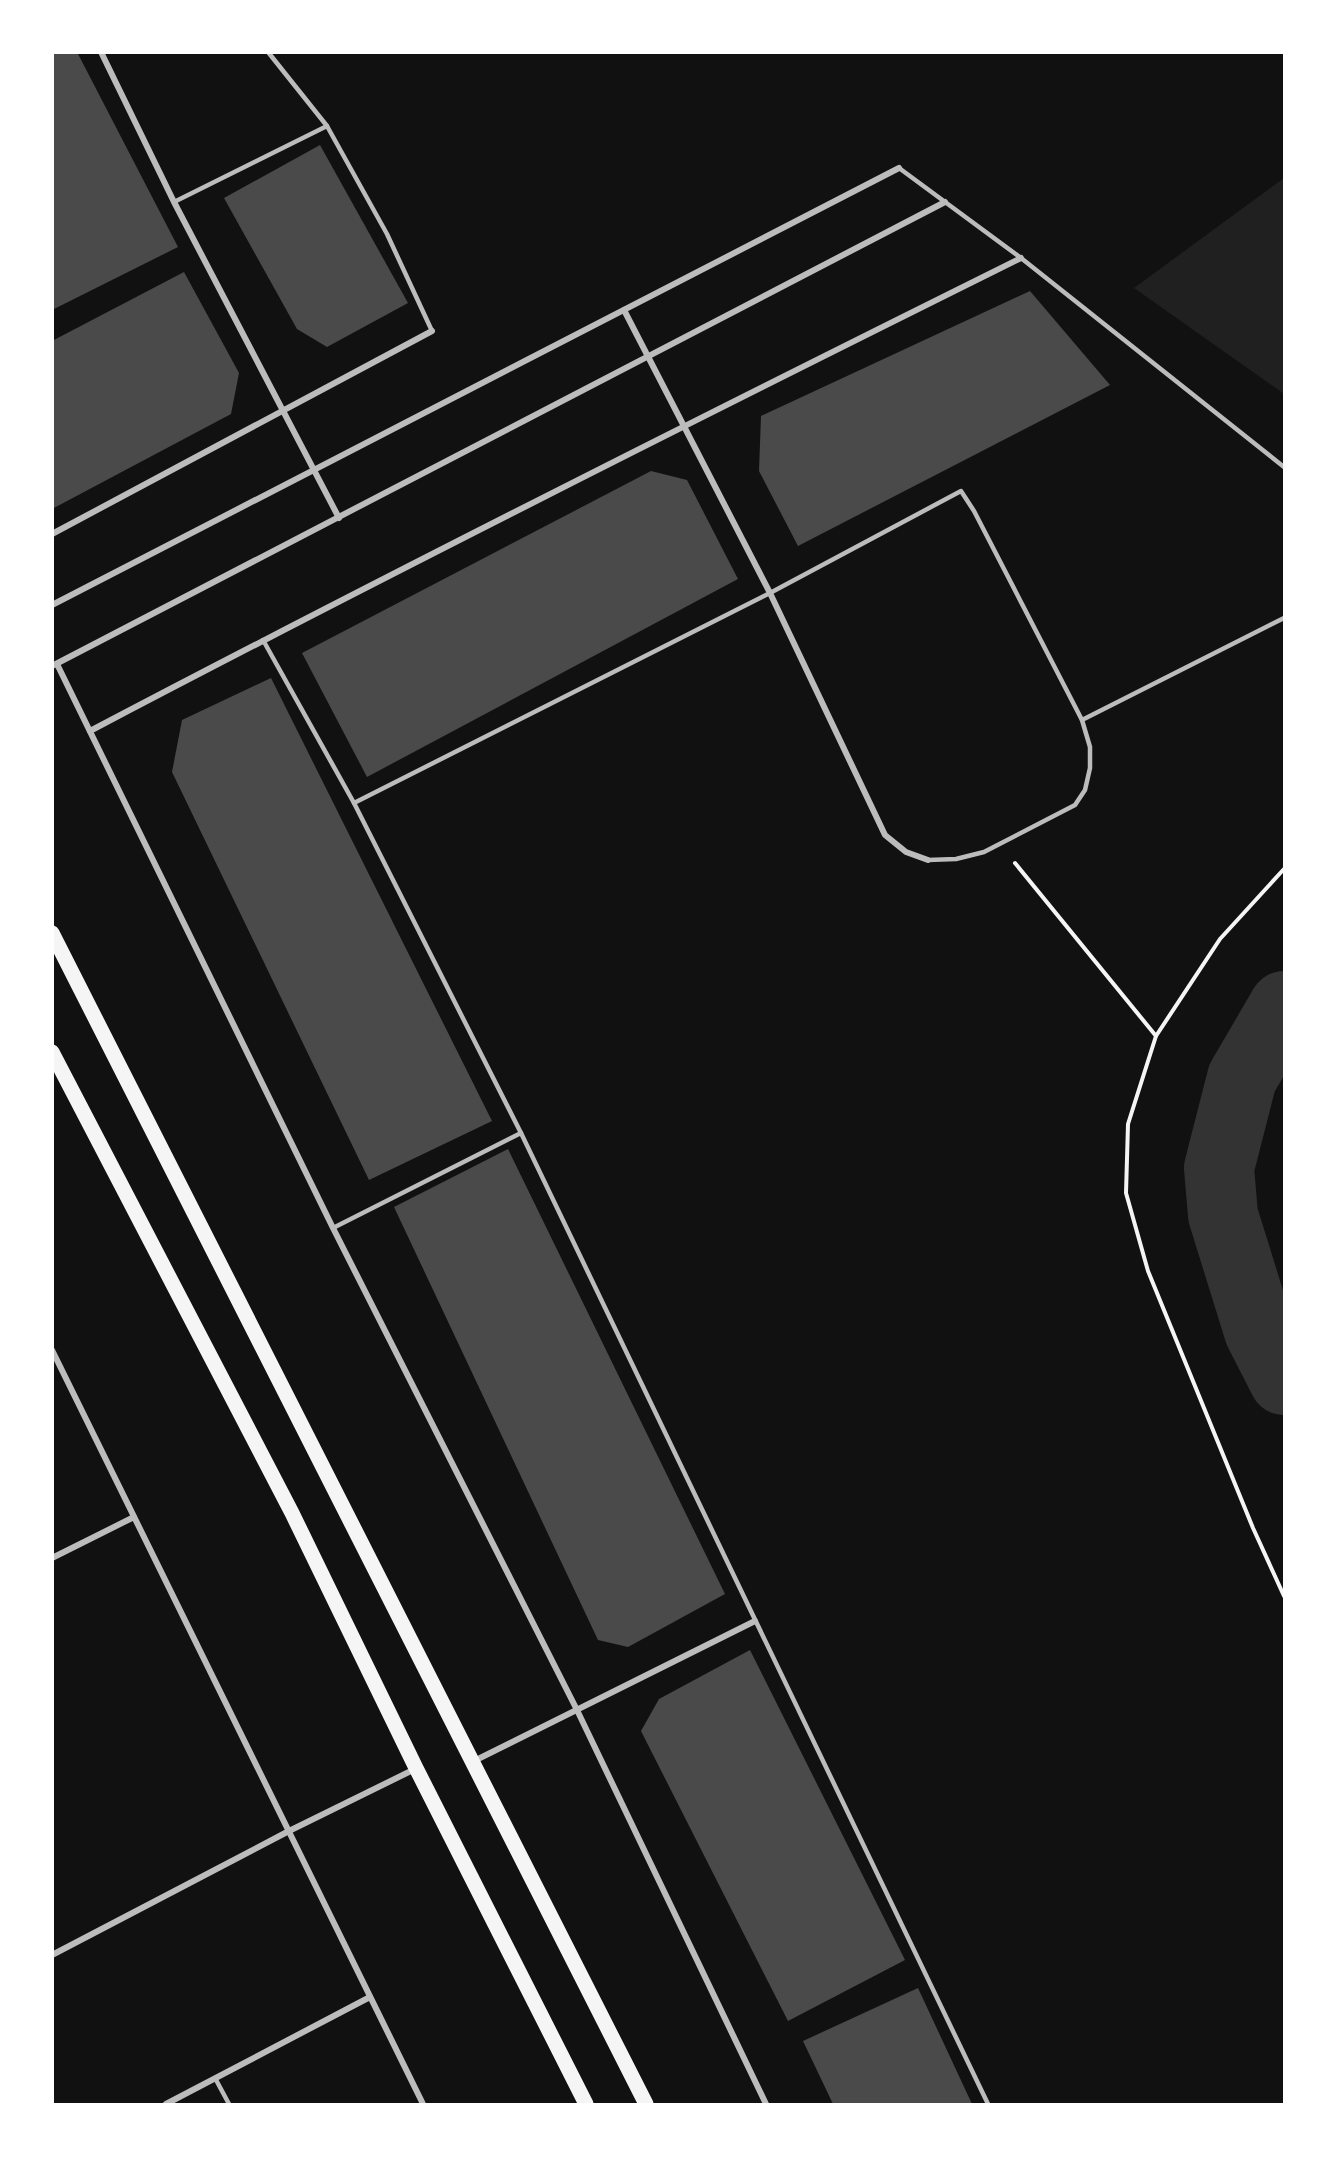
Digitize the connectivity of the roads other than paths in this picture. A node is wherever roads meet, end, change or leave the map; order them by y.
1 (101, 52) edge
2 (268, 52) edge
3 (327, 126) junction
4 (899, 168) joint
5 (174, 202) junction
6 (945, 202) junction
7 (1021, 258) junction
8 (624, 310) junction
9 (432, 331) joint
10 (648, 357) junction
11 (283, 410) junction
12 (684, 426) junction
13 (1284, 467) edge
14 (314, 470) junction
15 (339, 518) junction
16 (52, 534) edge
17 (770, 593) junction
18 (52, 605) edge
19 (1284, 618) edge
20 (263, 640) junction
21 (55, 665) edge
22 (1082, 720) junction
23 (90, 731) junction
24 (354, 803) junction
25 (928, 860) joint
26 (52, 933) edge
27 (52, 1052) edge
28 (521, 1133) junction
29 (333, 1228) junction
30 (52, 1350) edge
31 (134, 1517) junction
32 (52, 1558) edge
33 (755, 1621) junction
34 (577, 1710) junction
35 (472, 1762) junction
36 (416, 1768) junction
37 (289, 1831) junction
38 (52, 1954) edge
39 (370, 1997) junction
40 (215, 2078) junction
41 (166, 2104) edge
42 (229, 2104) edge
43 (423, 2104) edge
44 (586, 2104) edge
45 (646, 2104) edge
46 (766, 2104) edge
47 (988, 2104) edge

1 - 5 street
2 - 3 lane
3 - 5 lane
3 - 9 lane
4 - 6 lane
4 - 8 street
5 - 11 street
6 - 7 lane
6 - 10 street
7 - 12 street
7 - 13 lane
8 - 10 street
8 - 14 street
9 - 11 street
10 - 12 street
10 - 15 street
11 - 14 street
11 - 16 street
12 - 17 street
12 - 20 street
14 - 15 street
14 - 18 street
15 - 21 street
17 - 22 lane
17 - 24 lane
17 - 25 street
19 - 22 lane
20 - 23 street
20 - 24 lane
21 - 23 street
22 - 25 lane
23 - 29 street
24 - 28 lane
26 - 35 main road
27 - 36 main road
28 - 29 lane
28 - 33 lane
29 - 34 street
30 - 31 street
31 - 32 street
31 - 37 street
33 - 34 street
33 - 47 lane
34 - 35 street
34 - 46 street
35 - 45 main road
36 - 37 street
36 - 44 main road
37 - 38 street
37 - 39 street
39 - 40 street
39 - 43 street
40 - 41 street
40 - 42 lane

